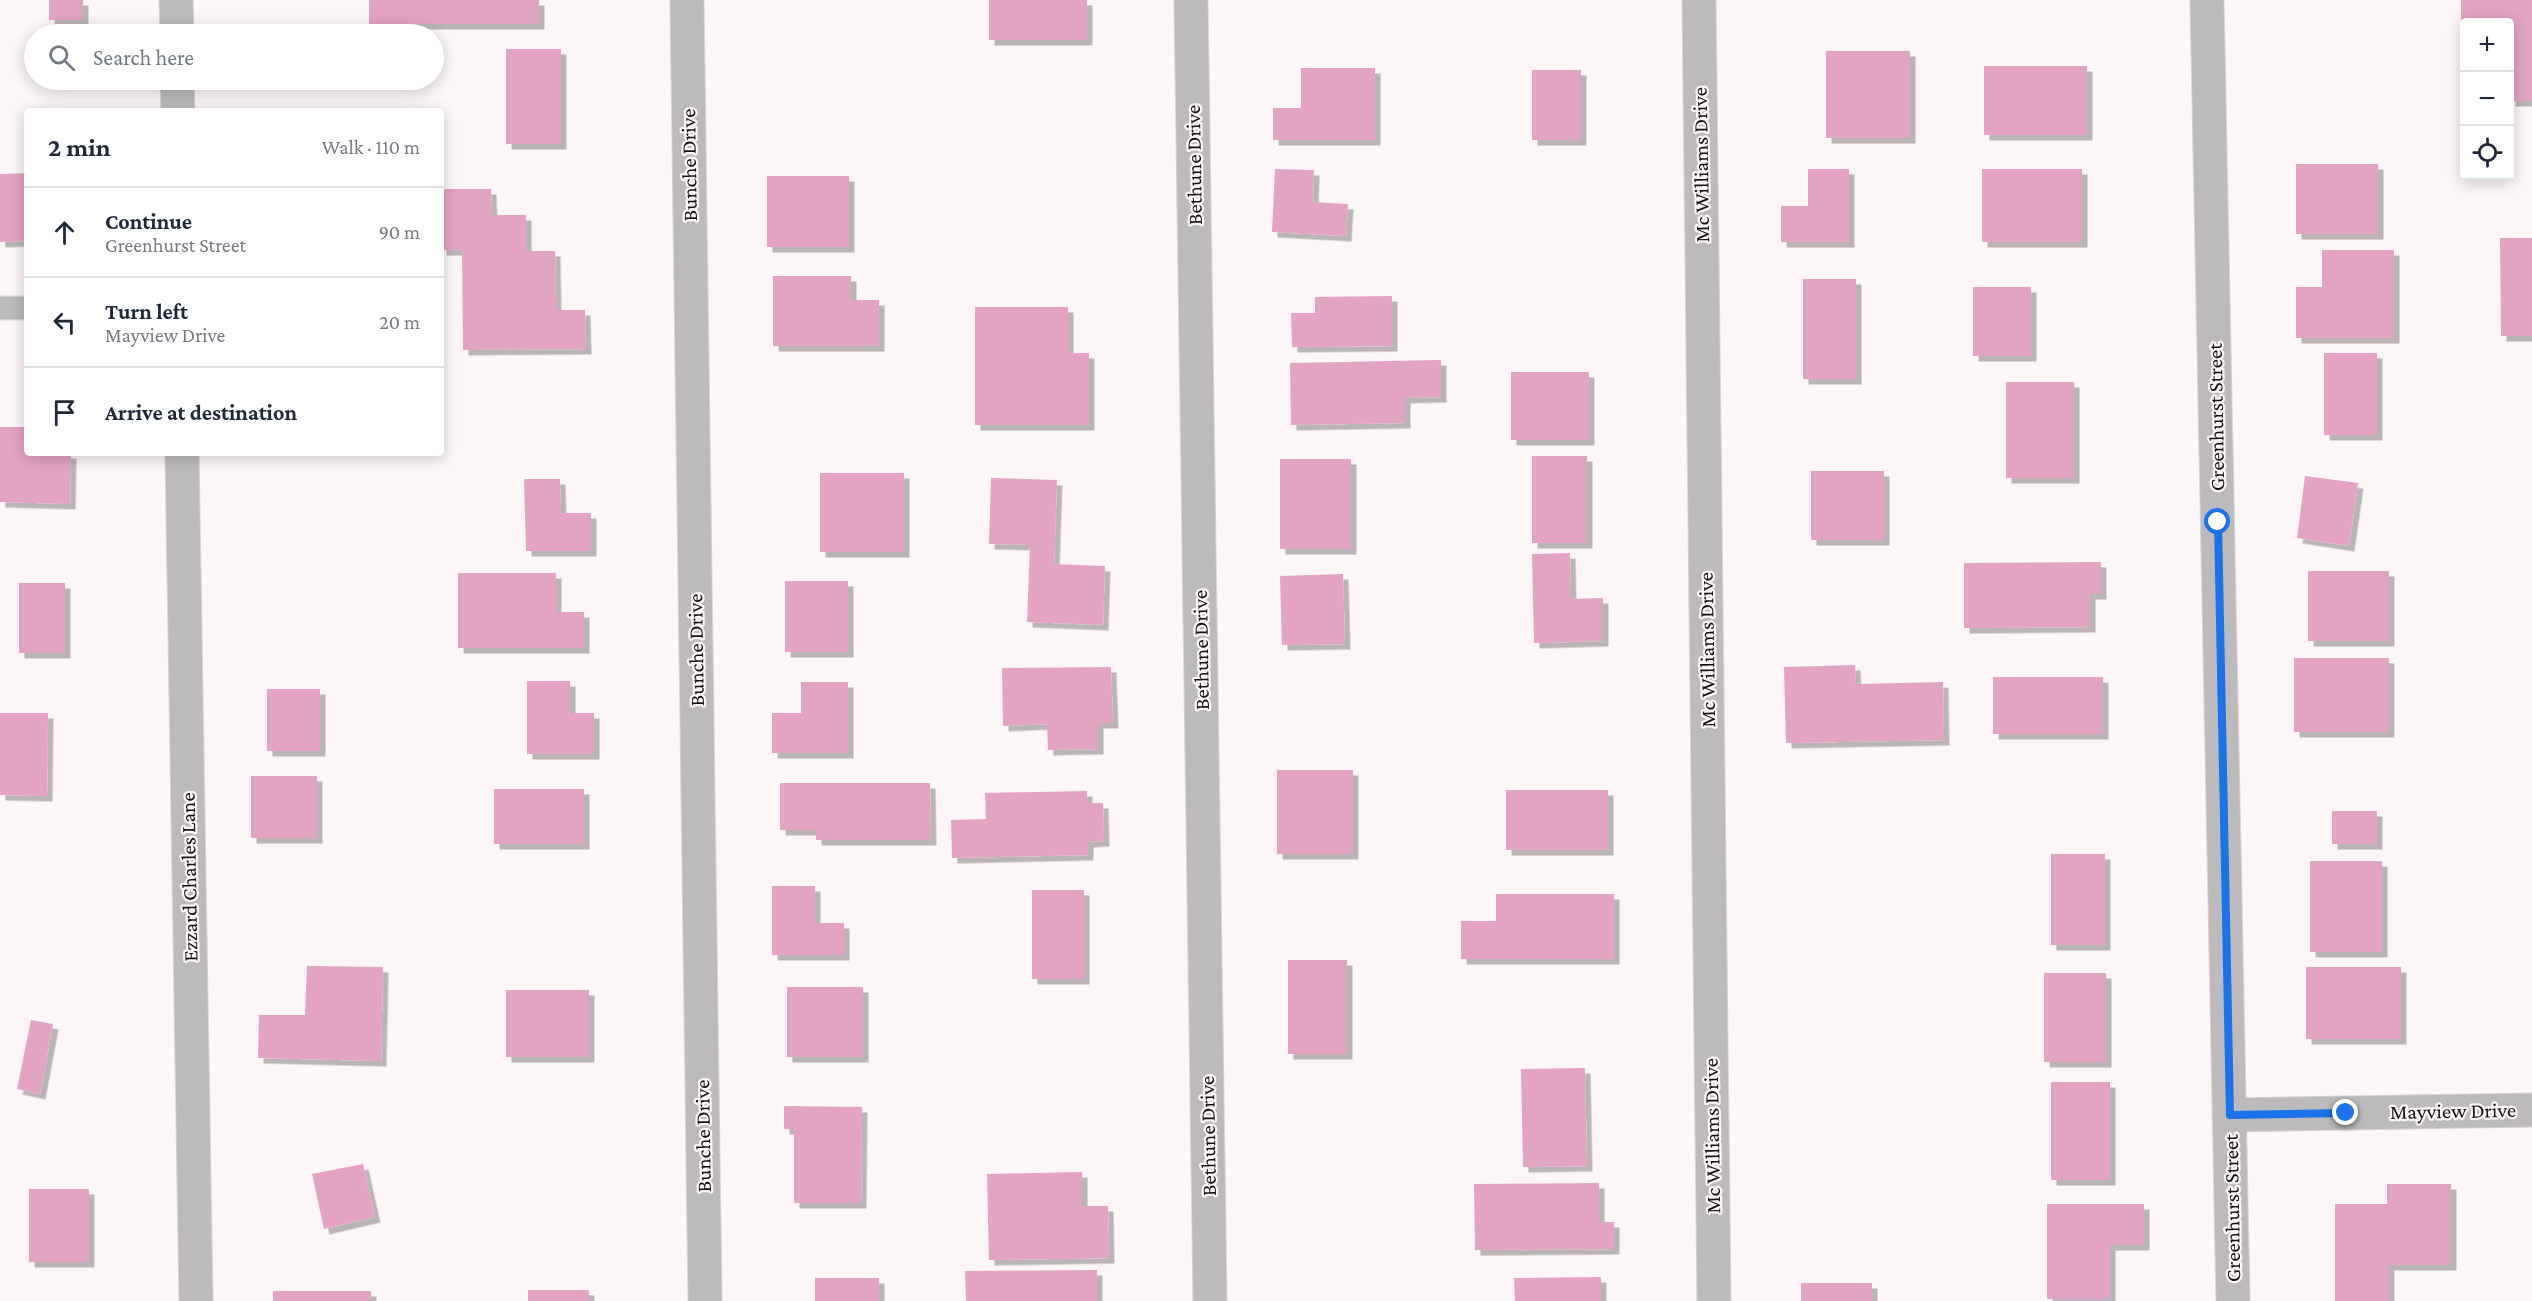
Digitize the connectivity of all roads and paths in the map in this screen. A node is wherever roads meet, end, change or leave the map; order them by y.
1 (176, 0) edge
2 (687, 0) edge
3 (1191, 0) edge
4 (1699, 0) edge
5 (2207, 0) edge
6 (177, 24) edge
7 (177, 90) edge
8 (178, 108) edge
9 (0, 308) edge
10 (24, 308) edge
11 (182, 456) edge
12 (2532, 1110) edge
13 (2230, 1115) junction
14 (196, 1301) edge
15 (705, 1301) edge
16 (1210, 1301) edge
17 (1714, 1301) edge
18 (2233, 1301) edge

1 - 6 street
2 - 15 street, Bunche Drive
3 - 16 street, Bethune Drive
4 - 17 street, Mc Williams Drive
5 - 13 street, Greenhurst Street
7 - 8 street
9 - 10 lane
11 - 14 street, Ezzard Charles Lane
12 - 13 street, Mayview Drive
13 - 18 street, Greenhurst Street

